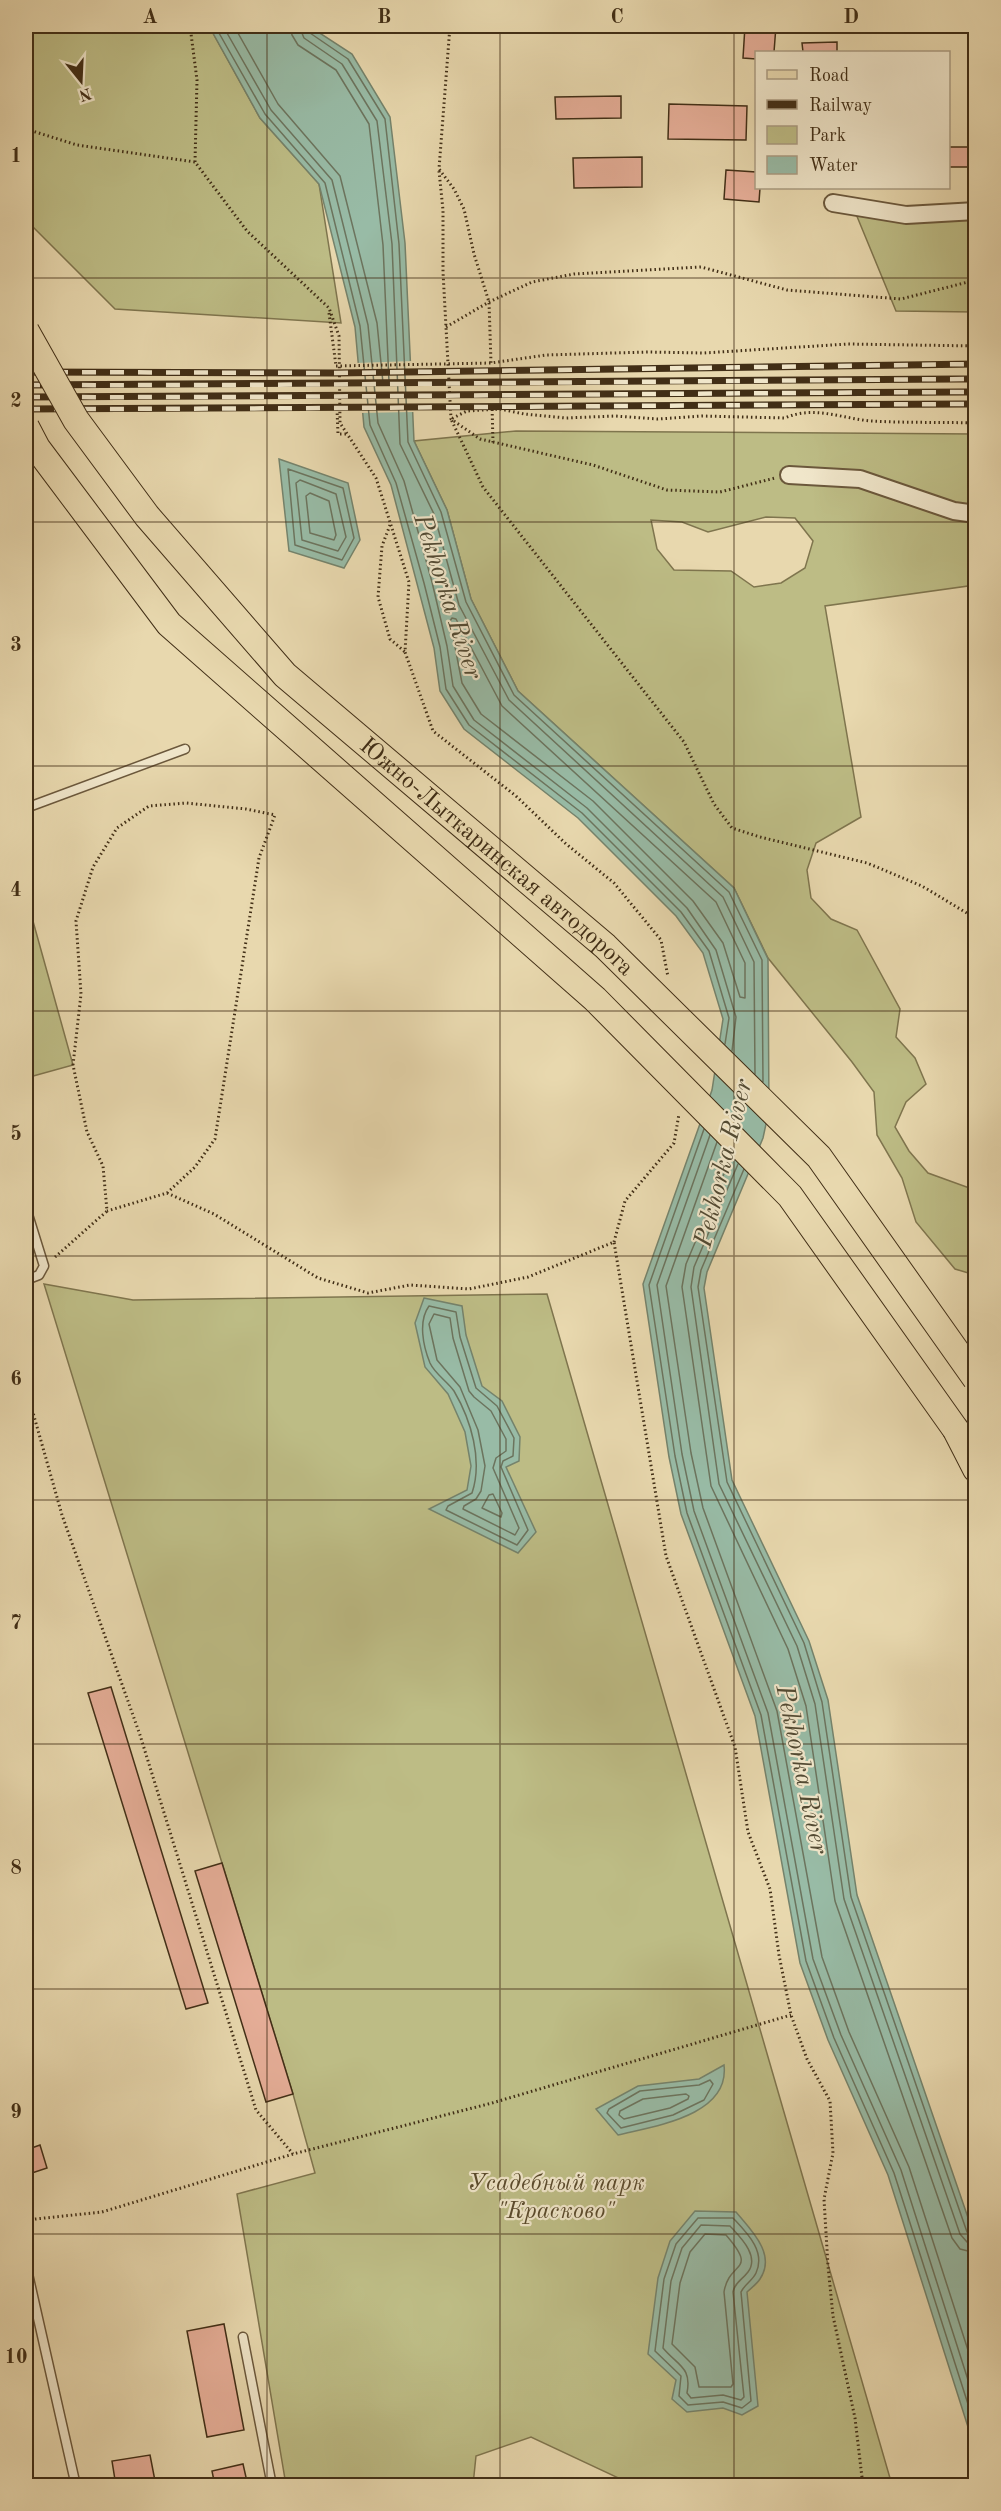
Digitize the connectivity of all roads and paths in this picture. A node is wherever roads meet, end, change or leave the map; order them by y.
1 (190, 26) edge
2 (450, 26) edge
3 (26, 129) edge
4 (195, 162) junction
5 (439, 169) junction
6 (833, 203) dead end
7 (975, 211) edge
8 (975, 280) edge
9 (489, 302) junction
10 (329, 308) junction
11 (445, 327) junction
12 (26, 331) edge
13 (975, 346) edge
14 (491, 363) junction
15 (492, 405) dead end
16 (337, 409) dead end
17 (451, 419) junction
18 (975, 423) edge
19 (26, 427) edge
20 (348, 434) junction
21 (493, 443) junction
22 (789, 475) joint
23 (975, 514) edge
24 (390, 524) junction
25 (405, 652) junction
26 (185, 749) dead end
27 (26, 808) edge
28 (975, 922) edge
29 (669, 983) dead end
30 (679, 1110) dead end
31 (167, 1192) junction
32 (26, 1208) edge
33 (107, 1211) junction
34 (614, 1242) junction
35 (44, 1266) junction
36 (26, 1280) edge
37 (975, 1379) edge
38 (26, 1388) edge
39 (975, 1469) edge
40 (791, 2014) junction
41 (293, 2154) junction
42 (26, 2220) edge
43 (26, 2265) edge
44 (243, 2337) dead end
45 (76, 2486) edge
46 (272, 2486) edge
47 (863, 2486) edge

1 - 4 path
2 - 5 path
3 - 4 path
4 - 10 path
5 - 9 path
5 - 11 path
6 - 7 street
8 - 9 path
9 - 11 path
9 - 14 path
10 - 14 path, bridge
10 - 20 path
11 - 17 path
12 - 37 main road, Южно-Лыткаринская автодорога, bridge
13 - 14 path
15 - 21 path
16 - 20 path
17 - 18 path
17 - 21 path
17 - 28 path
19 - 39 main road, Южно-Лыткаринская автодорога, bridge
20 - 24 path
21 - 22 path
22 - 23 street
24 - 25 path
24 - 25 path
25 - 29 path
26 - 27 lane
30 - 34 path
31 - 33 path
31 - 33 path
31 - 34 path
32 - 35 lane
33 - 35 path
34 - 40 path
35 - 36 lane
38 - 41 path
40 - 41 path
40 - 47 path
41 - 42 path
43 - 45 lane
44 - 46 lane

